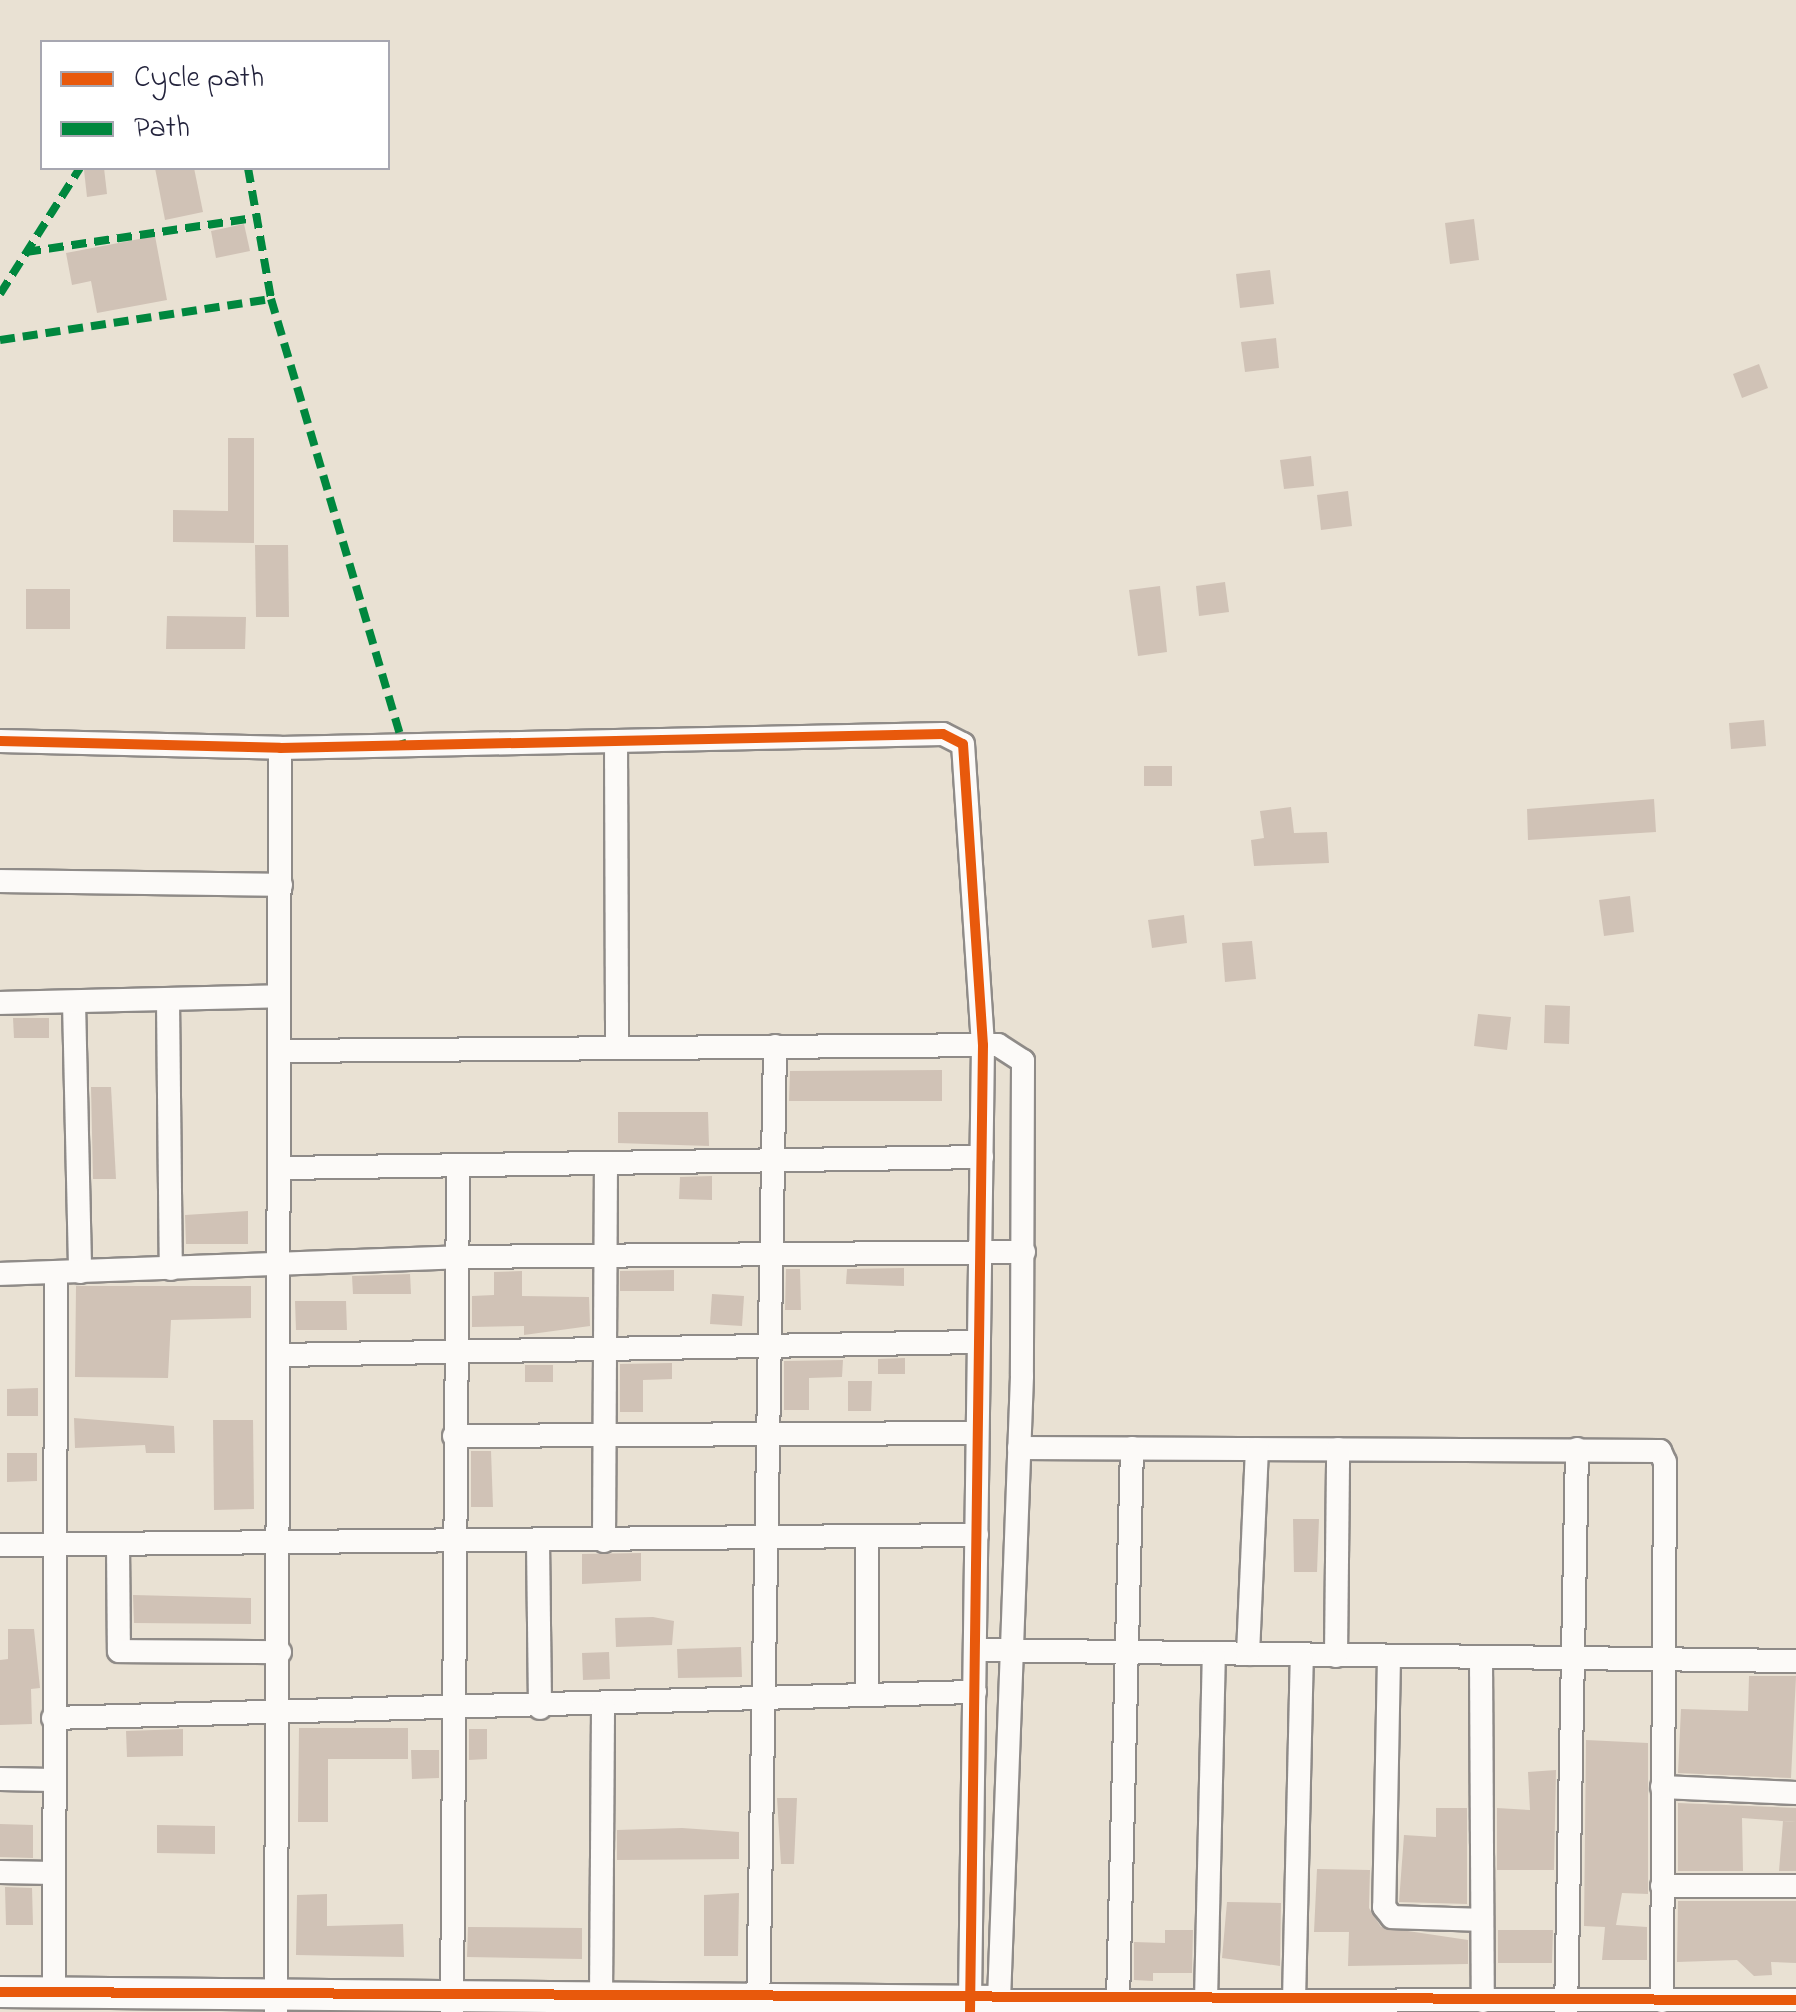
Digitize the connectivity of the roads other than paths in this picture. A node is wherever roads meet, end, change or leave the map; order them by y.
1 (616, 740) junction
2 (0, 741) edge
3 (280, 748) junction
4 (0, 881) edge
5 (281, 885) junction
6 (279, 996) junction
7 (168, 1000) junction
8 (74, 1002) junction
9 (0, 1003) edge
10 (984, 1045) junction
11 (775, 1046) junction
12 (617, 1048) junction
13 (282, 1051) junction
14 (982, 1157) junction
15 (770, 1160) junction
16 (606, 1163) junction
17 (458, 1166) junction
18 (283, 1168) junction
19 (768, 1252) junction
20 (979, 1252) junction
21 (1024, 1252) junction
22 (607, 1254) junction
23 (455, 1257) junction
24 (281, 1265) junction
25 (171, 1269) junction
26 (80, 1272) junction
27 (56, 1273) junction
28 (0, 1274) edge
29 (978, 1342) junction
30 (768, 1345) junction
31 (606, 1347) junction
32 (454, 1349) junction
33 (281, 1355) junction
34 (769, 1433) junction
35 (977, 1433) junction
36 (605, 1435) junction
37 (454, 1436) junction
38 (1019, 1448) junction
39 (1132, 1448) junction
40 (1257, 1448) junction
41 (1338, 1449) junction
42 (1577, 1449) junction
43 (976, 1535) junction
44 (867, 1537) junction
45 (768, 1538) junction
46 (604, 1541) junction
47 (538, 1542) junction
48 (450, 1543) junction
49 (55, 1544) junction
50 (118, 1544) junction
51 (0, 1545) edge
52 (280, 1546) junction
53 (975, 1650) junction
54 (1014, 1651) junction
55 (280, 1652) junction
56 (1125, 1654) junction
57 (1214, 1654) junction
58 (1248, 1654) junction
59 (1302, 1656) junction
60 (1336, 1656) junction
61 (1390, 1657) junction
62 (1482, 1658) junction
63 (1571, 1660) junction
64 (1662, 1660) junction
65 (1796, 1662) edge
66 (975, 1692) junction
67 (866, 1694) junction
68 (764, 1700) junction
69 (603, 1706) junction
70 (540, 1708) junction
71 (454, 1710) junction
72 (280, 1712) junction
73 (53, 1718) junction
74 (0, 1779) edge
75 (53, 1780) junction
76 (1662, 1788) junction
77 (1796, 1793) edge
78 (0, 1872) edge
79 (54, 1873) junction
80 (1662, 1886) junction
81 (1796, 1886) edge
82 (1482, 1920) junction
83 (0, 1992) edge
84 (54, 1993) junction
85 (601, 1998) junction
86 (1796, 2000) edge
87 (1118, 2001) junction
88 (1206, 2001) junction
89 (1294, 2001) junction
90 (1483, 2001) junction
91 (1662, 2001) junction
92 (101, 2002) edge
93 (276, 2003) edge
94 (452, 2004) edge
95 (758, 2005) edge
96 (985, 2006) edge
97 (1406, 2006) edge
98 (1566, 2006) edge

1 - 3 street
1 - 10 street
1 - 12 street
2 - 3 street
3 - 5 street
4 - 5 street
5 - 6 street
6 - 7 street
6 - 13 street
7 - 8 street
7 - 25 street
8 - 9 street
8 - 26 street
10 - 11 street
10 - 14 street
10 - 21 street
11 - 12 street
11 - 15 street
12 - 13 street
13 - 18 street
14 - 15 street
14 - 20 street
15 - 16 street
15 - 19 street
16 - 17 street
16 - 22 street
17 - 18 street
17 - 23 street
18 - 24 street
19 - 20 street
19 - 22 street
19 - 30 street
20 - 21 street
20 - 29 street
21 - 38 street
22 - 23 street
22 - 31 street
23 - 24 street
23 - 32 street
24 - 25 street
24 - 33 street
25 - 26 street
26 - 27 street
27 - 28 street
27 - 49 street
29 - 30 street
29 - 35 street
30 - 31 street
30 - 34 street
31 - 32 street
31 - 36 street
32 - 33 street
32 - 37 street
33 - 52 street
34 - 35 street
34 - 36 street
34 - 45 street
35 - 43 street
36 - 37 street
36 - 46 street
37 - 48 street
38 - 39 street
38 - 54 street
39 - 40 street
39 - 56 street
40 - 41 street
40 - 58 street
41 - 42 street
41 - 60 street
42 - 63 street
42 - 64 street
43 - 44 street
43 - 53 street
44 - 45 street
44 - 67 street
45 - 46 street
45 - 68 street
46 - 47 street
47 - 48 street
47 - 70 street
48 - 52 street
48 - 71 street
49 - 50 street
49 - 51 street
49 - 73 street
50 - 52 street
50 - 55 street
52 - 55 street
53 - 54 street
53 - 66 street
54 - 56 street
54 - 96 street
55 - 72 street
56 - 57 street
56 - 87 street
57 - 58 street
57 - 88 street
58 - 59 street
59 - 60 street
59 - 89 street
60 - 61 street
61 - 62 street
61 - 82 street
62 - 63 street
62 - 82 street
63 - 64 street
63 - 98 street
64 - 65 street
64 - 76 street
66 - 67 street
66 - 96 street
67 - 68 street
68 - 69 street
68 - 95 street
69 - 70 street
69 - 85 street
70 - 71 street
71 - 72 street
71 - 94 street
72 - 73 street
72 - 93 street
73 - 75 street
74 - 75 street
75 - 79 street
76 - 77 street
76 - 80 street
78 - 79 street
79 - 84 street
80 - 81 street
80 - 91 street
82 - 90 street
83 - 84 street
84 - 92 street
85 - 94 street
85 - 95 street
86 - 91 street
87 - 88 street
87 - 96 street
88 - 89 street
89 - 97 street
90 - 97 street
90 - 98 street
91 - 98 street
92 - 93 street
93 - 94 street
95 - 96 street

